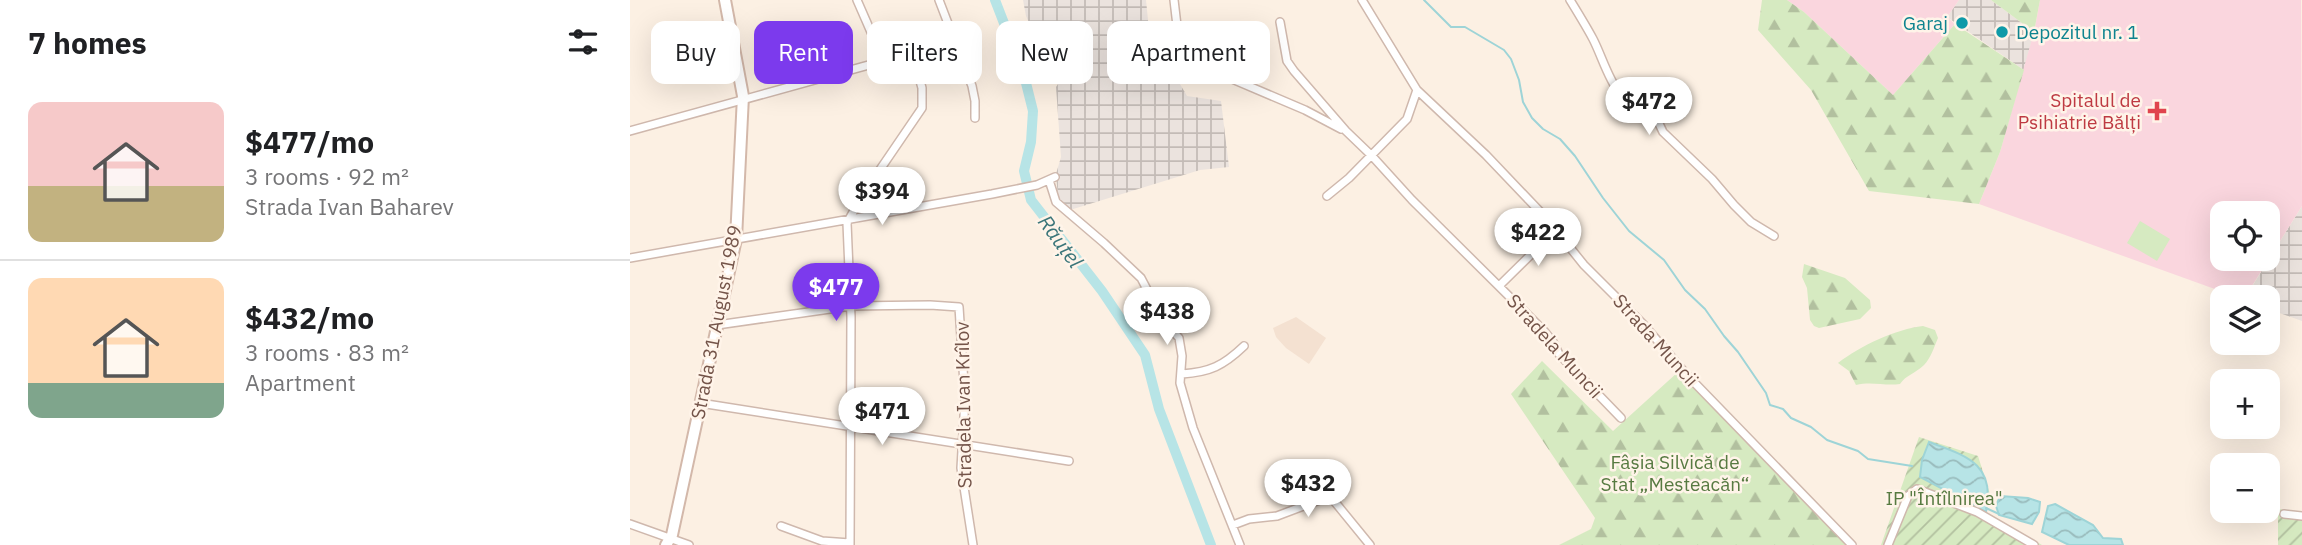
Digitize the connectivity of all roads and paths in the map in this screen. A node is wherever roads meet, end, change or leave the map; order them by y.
1 (725, 0) edge
2 (857, 0) edge
3 (939, 0) edge
4 (1174, 0) edge
5 (1362, 0) edge
6 (1570, 0) edge
7 (947, 21) edge
8 (1280, 22) dead end
9 (867, 23) edge
10 (867, 65) edge
11 (921, 84) edge
12 (971, 84) edge
13 (1417, 90) junction
14 (743, 99) junction
15 (975, 118) dead end
16 (630, 131) edge
17 (1346, 131) junction
18 (1372, 156) junction
19 (1327, 196) dead end
20 (848, 219) junction
21 (1556, 230) junction
22 (1774, 236) dead end
23 (736, 239) junction
24 (630, 258) edge
25 (1500, 285) junction
26 (851, 306) junction
27 (717, 325) junction
28 (1244, 346) dead end
29 (1182, 374) junction
30 (700, 403) junction
31 (1620, 418) dead end
32 (849, 428) junction
33 (963, 444) junction
34 (1069, 461) dead end
35 (2284, 514) dead end
36 (2302, 516) edge
37 (630, 524) edge
38 (1233, 525) junction
39 (781, 526) dead end
40 (668, 542) edge
41 (850, 544) edge
42 (690, 545) edge
43 (973, 545) edge
44 (1240, 545) edge
45 (1370, 545) edge
46 (1853, 545) edge
47 (1888, 545) edge
48 (2034, 545) edge

1 - 14 main road, Strada 31 August 1989
2 - 9 street
3 - 7 street
4 - 17 street
5 - 13 street, Strada Muncii
6 - 22 street
8 - 17 street, Stradela Muncii
10 - 14 street
11 - 20 street
12 - 15 street
13 - 18 street
13 - 21 street, Strada Muncii
14 - 16 street
14 - 23 main road, Strada 31 August 1989
17 - 18 street, Stradela Muncii
18 - 19 street
18 - 25 street, Stradela Muncii
20 - 23 street
20 - 26 street
20 - 29 street
21 - 25 street
21 - 46 street, Strada Muncii
23 - 24 street
23 - 27 main road, Strada 31 August 1989
25 - 31 street, Stradela Muncii
26 - 27 street
26 - 32 street
26 - 33 street, Stradela Ivan Krîlov
27 - 30 main road, Strada 31 August 1989
28 - 29 street
29 - 38 street
30 - 32 street
30 - 40 main road, Strada 31 August 1989
32 - 33 street
32 - 41 street
33 - 34 street
33 - 43 street, Stradela Ivan Krîlov
35 - 36 street
37 - 40 street
38 - 44 street
38 - 45 street
39 - 41 street
40 - 42 street
47 - 48 street

